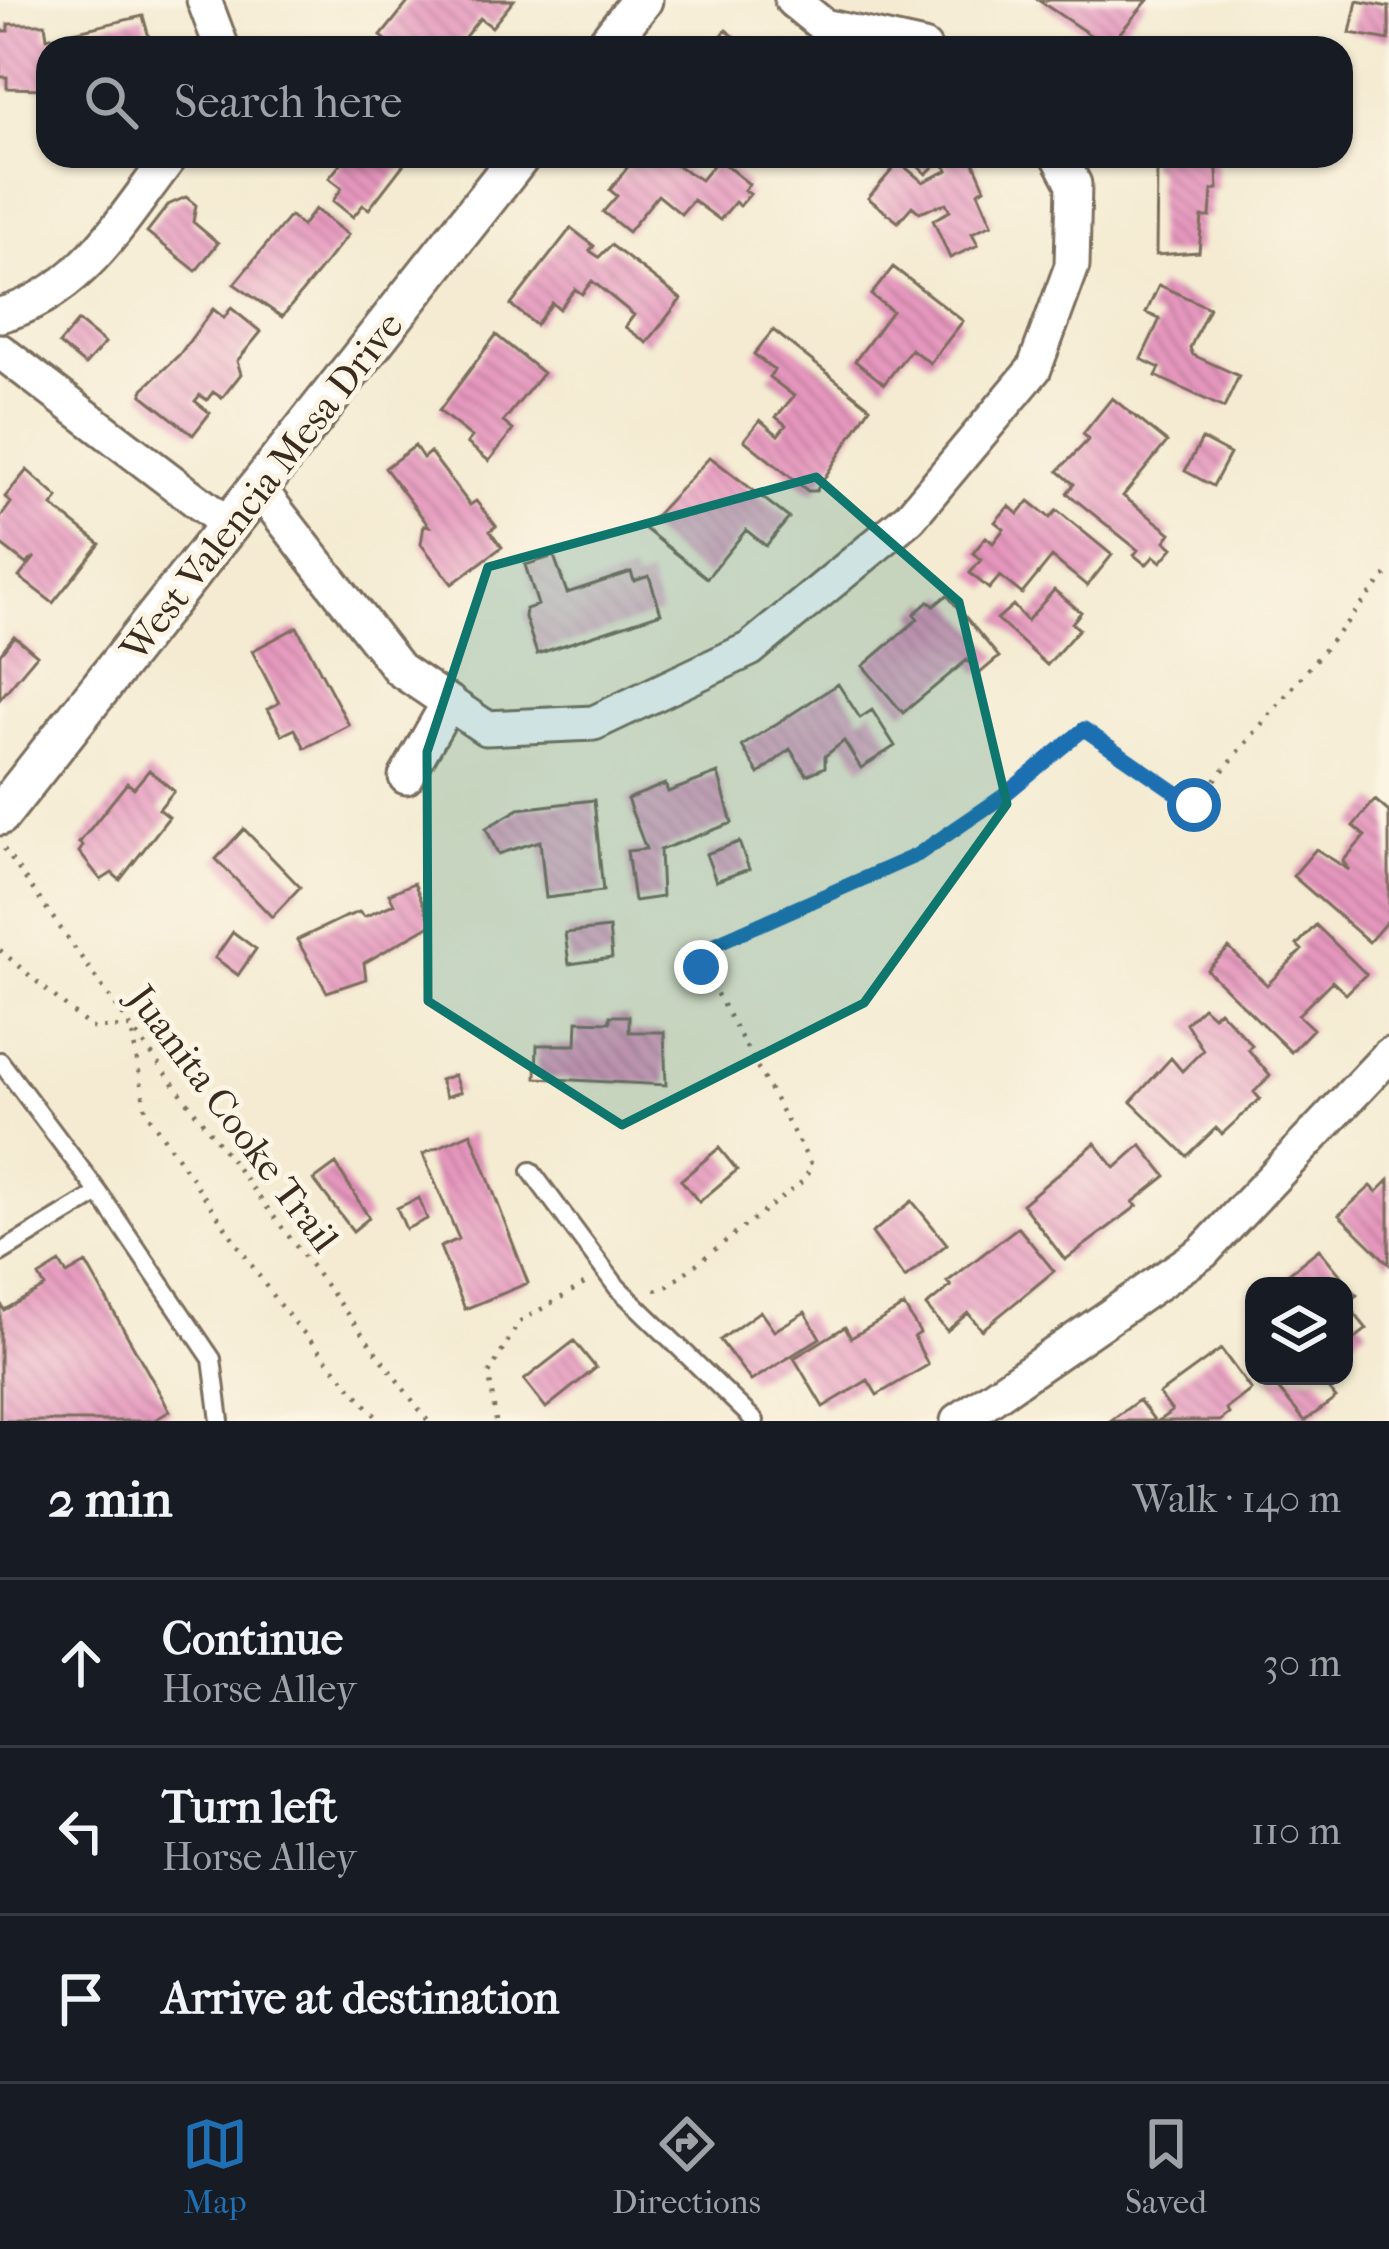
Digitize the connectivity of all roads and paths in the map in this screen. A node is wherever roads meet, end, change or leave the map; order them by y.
1 (204, 0) edge
2 (642, 0) edge
3 (792, 0) edge
4 (218, 36) edge
5 (614, 36) edge
6 (869, 36) edge
7 (162, 168) edge
8 (511, 168) edge
9 (1065, 168) edge
10 (0, 315) edge
11 (0, 351) edge
12 (260, 490) junction
13 (231, 526) junction
14 (1389, 572) edge
15 (449, 702) junction
16 (406, 777) dead end
17 (0, 815) edge
18 (0, 844) edge
19 (0, 950) edge
20 (131, 1028) junction
21 (1389, 1055) edge
22 (0, 1061) edge
23 (531, 1171) dead end
24 (99, 1193) junction
25 (0, 1253) edge
26 (613, 1283) junction
27 (220, 1421) edge
28 (380, 1421) edge
29 (428, 1421) edge
30 (496, 1421) edge
31 (755, 1421) edge
32 (958, 1421) edge

1 - 4 street
2 - 5 street
3 - 6 street
7 - 10 street
8 - 12 street, West Valencia Mesa Drive
9 - 15 street
11 - 13 street
12 - 13 street, West Valencia Mesa Drive
12 - 15 street
13 - 17 street, West Valencia Mesa Drive
14 - 26 path
15 - 16 street
18 - 20 path, Juanita Cooke Trail
19 - 20 path
20 - 28 path
20 - 29 path, Juanita Cooke Trail
21 - 32 street
22 - 24 lane
23 - 26 lane
24 - 25 lane
24 - 27 lane
26 - 30 path
26 - 31 lane

